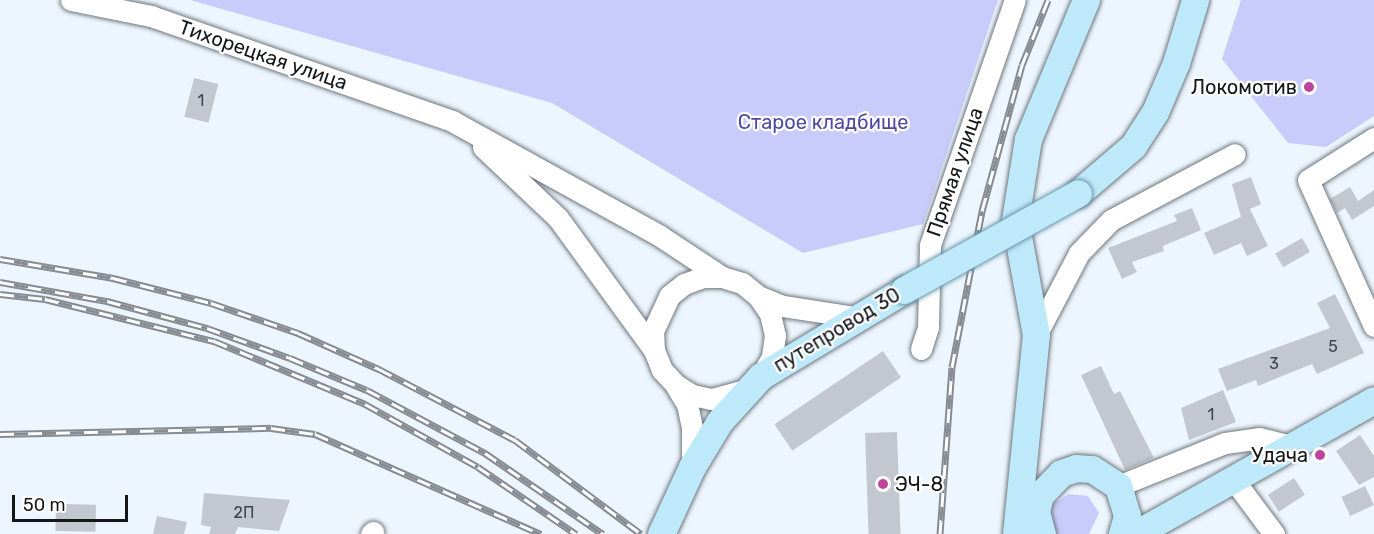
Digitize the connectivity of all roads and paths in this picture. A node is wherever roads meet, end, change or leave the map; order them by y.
1 (71, 0) edge
2 (1014, 0) edge
3 (1086, 0) edge
4 (1195, 0) edge
5 (151, 8) edge
6 (453, 122) junction
7 (1374, 138) edge
8 (1235, 154) dead end
9 (722, 277) junction
10 (758, 296) junction
11 (855, 317) junction
12 (1374, 326) edge
13 (1036, 335) junction
14 (921, 349) dead end
15 (654, 350) junction
16 (755, 382) junction
17 (675, 385) junction
18 (1372, 406) edge
19 (1290, 446) junction
20 (692, 467) junction
21 (1233, 479) junction
22 (1122, 493) junction
23 (1034, 528) edge
24 (1138, 532) edge
25 (661, 534) edge
26 (1274, 534) edge

1 - 5 street, Тихорецкая улица
2 - 14 street, Прямая улица
3 - 13 main road
4 - 11 main road, путепровод 30, bridge
5 - 6 street, Тихорецкая улица
6 - 9 street
6 - 15 street
7 - 12 street
8 - 13 street
9 - 10 street
9 - 15 street
10 - 11 street
10 - 16 street
11 - 16 main road, путепровод 30
13 - 23 main road
15 - 17 street
16 - 17 street
16 - 20 main road, путепровод 30
17 - 20 street
18 - 19 main road
19 - 21 main road
19 - 22 street
20 - 25 main road, путепровод 30
21 - 24 main road
21 - 26 street
22 - 23 main road
22 - 24 main road

